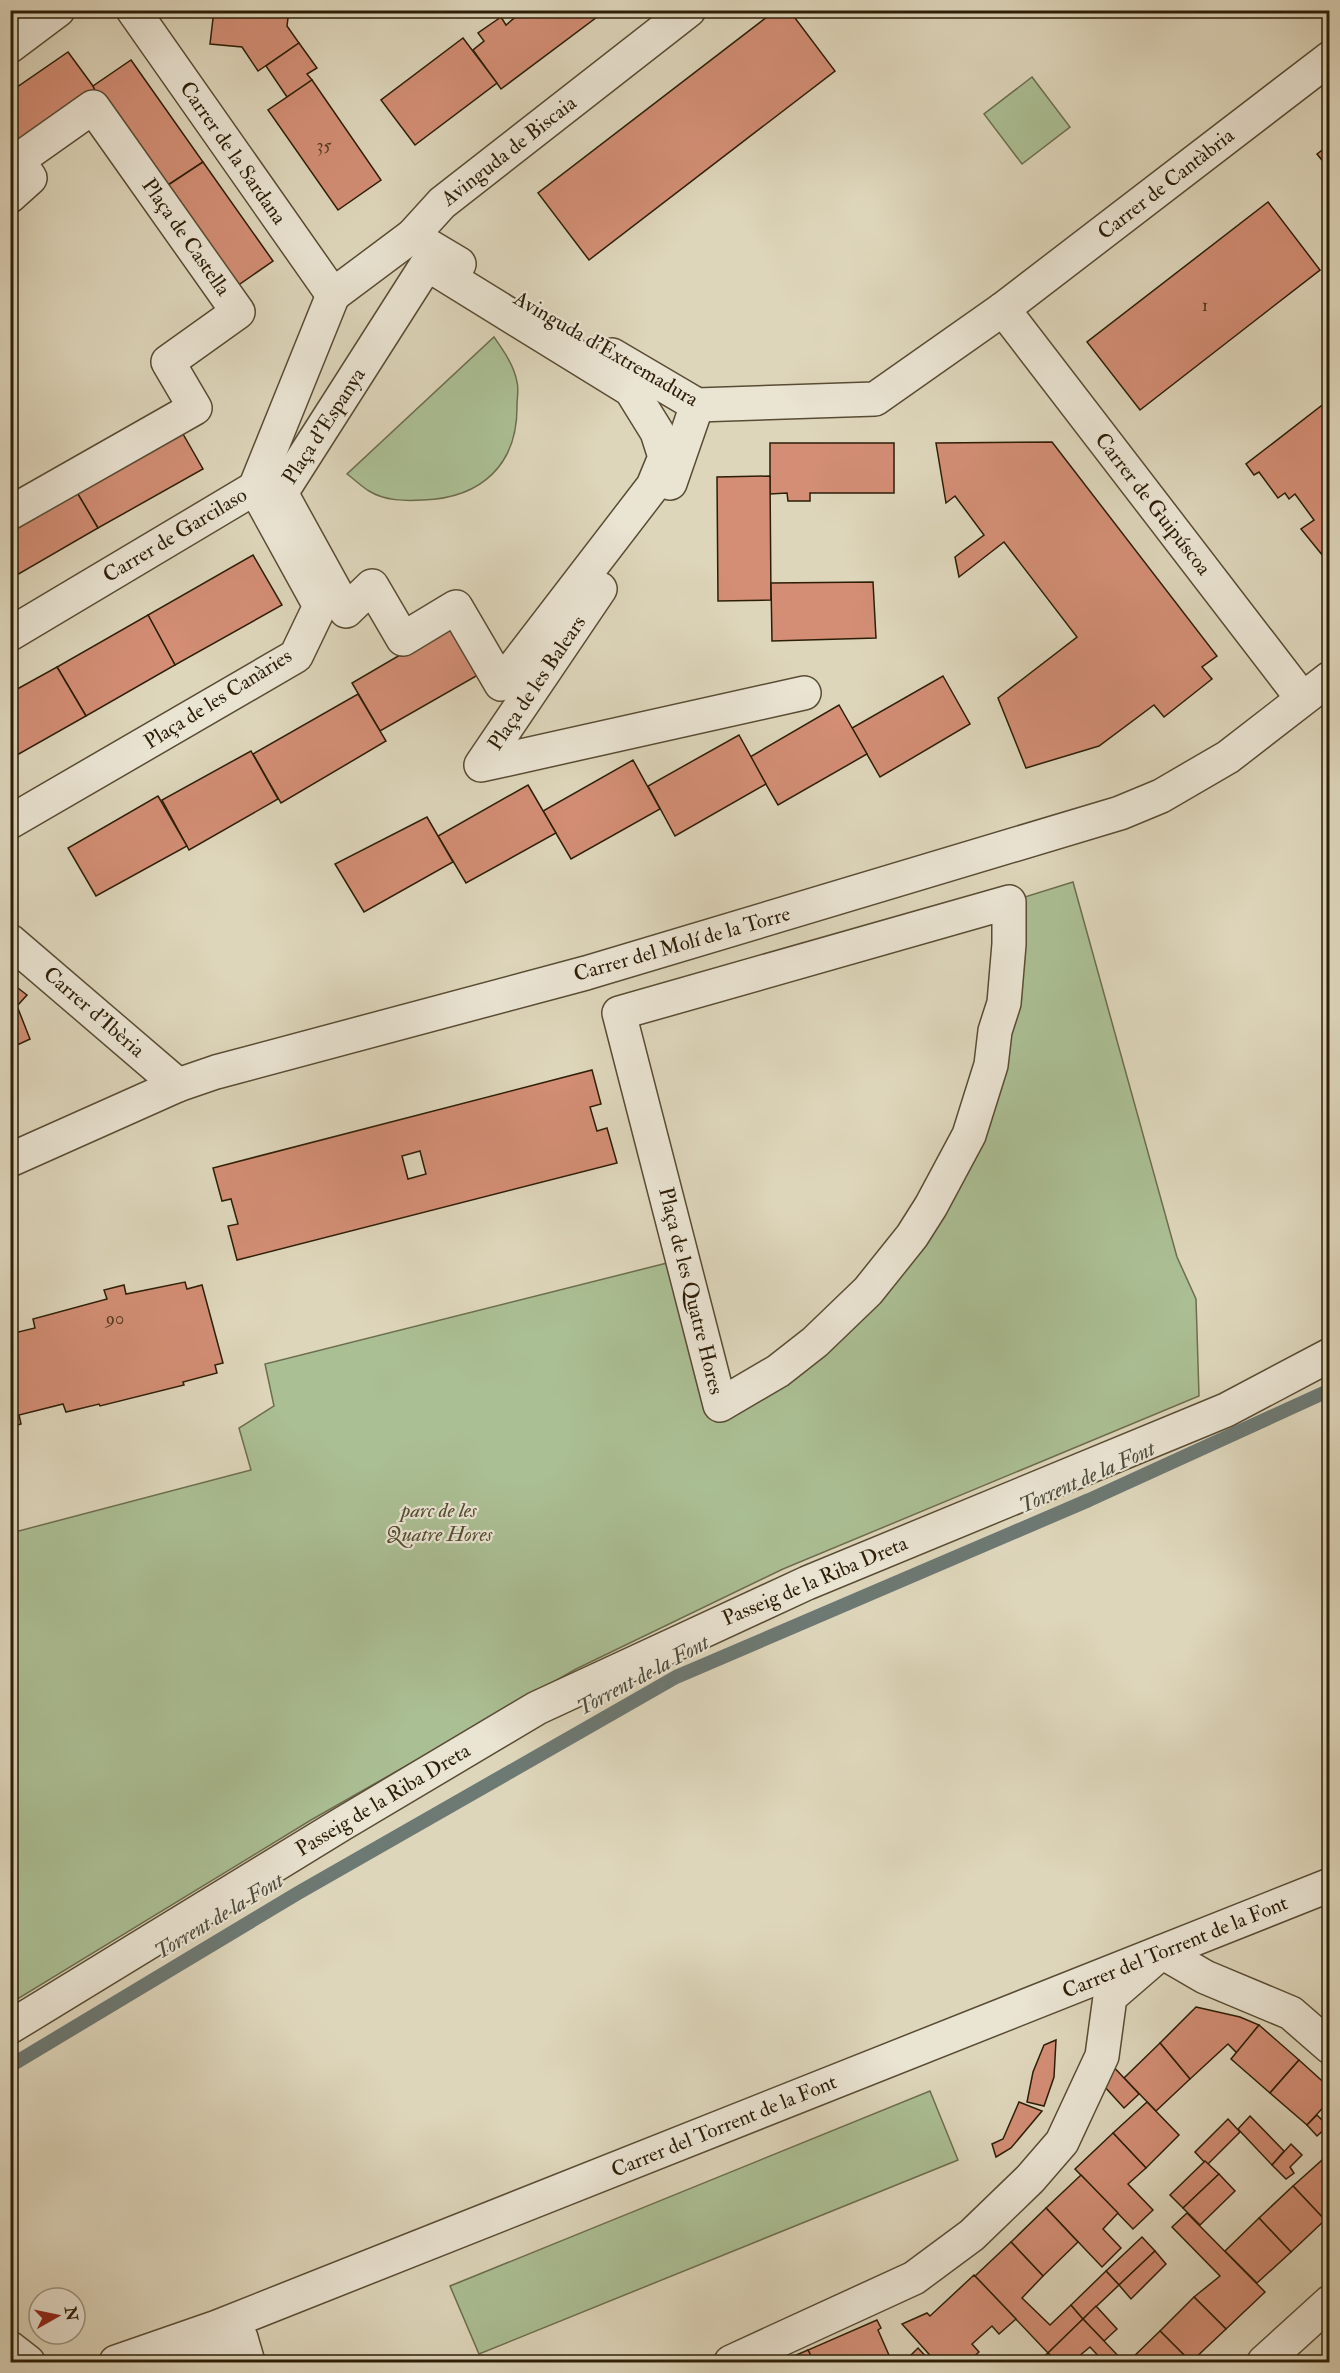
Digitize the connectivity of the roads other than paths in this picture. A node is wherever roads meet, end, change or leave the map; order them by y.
1 (58, 10) edge
2 (133, 10) edge
3 (689, 10) edge
4 (10, 46) edge
5 (1329, 58) edge
6 (10, 196) edge
7 (412, 236) junction
8 (333, 295) junction
9 (1003, 309) junction
10 (697, 405) junction
11 (657, 432) joint
12 (255, 488) junction
13 (10, 513) edge
14 (10, 634) edge
15 (1329, 678) edge
16 (804, 693) dead end
17 (1302, 698) junction
18 (10, 822) edge
19 (1010, 902) joint
20 (10, 941) edge
21 (178, 1085) junction
22 (10, 1160) edge
23 (1329, 1355) edge
24 (1329, 1885) edge
25 (1162, 1952) junction
26 (10, 2027) edge
27 (1329, 2047) edge
28 (1329, 2301) edge
29 (10, 2348) edge
30 (28, 2362) edge
31 (116, 2362) edge
32 (171, 2362) edge
33 (248, 2362) edge
34 (731, 2362) edge
35 (1264, 2362) edge

1 - 4 street
2 - 8 street, Carrer de la Sardana
3 - 7 street, Avinguda de Biscaia
5 - 9 street, Carrer de Cantàbria
6 - 13 street, Plaça de Castella
7 - 8 street, Avinguda de Biscaia
7 - 10 street, Avinguda d'Extremadura
8 - 12 street, Carrer de Garcilaso
9 - 10 street, Avinguda d'Extremadura
9 - 17 street, Carrer de Guipúscoa
10 - 16 street, Plaça de les Balears
11 - 11 street, Plaça d'Espanya
12 - 14 street, Carrer de Garcilaso
12 - 18 street, Plaça de les Canàries
15 - 17 street, Carrer del Molí de la Torre
17 - 21 street, Carrer del Molí de la Torre
19 - 19 street, Plaça de les Quatre Hores
20 - 21 street, Carrer d'Ibèria
21 - 22 street, Carrer del Molí de la Torre
23 - 26 street, Passeig de la Riba Dreta
24 - 25 street, Carrer del Torrent de la Font
25 - 27 street
25 - 31 street, Carrer del Torrent de la Font
25 - 34 street
28 - 35 street
29 - 30 street
32 - 33 street

